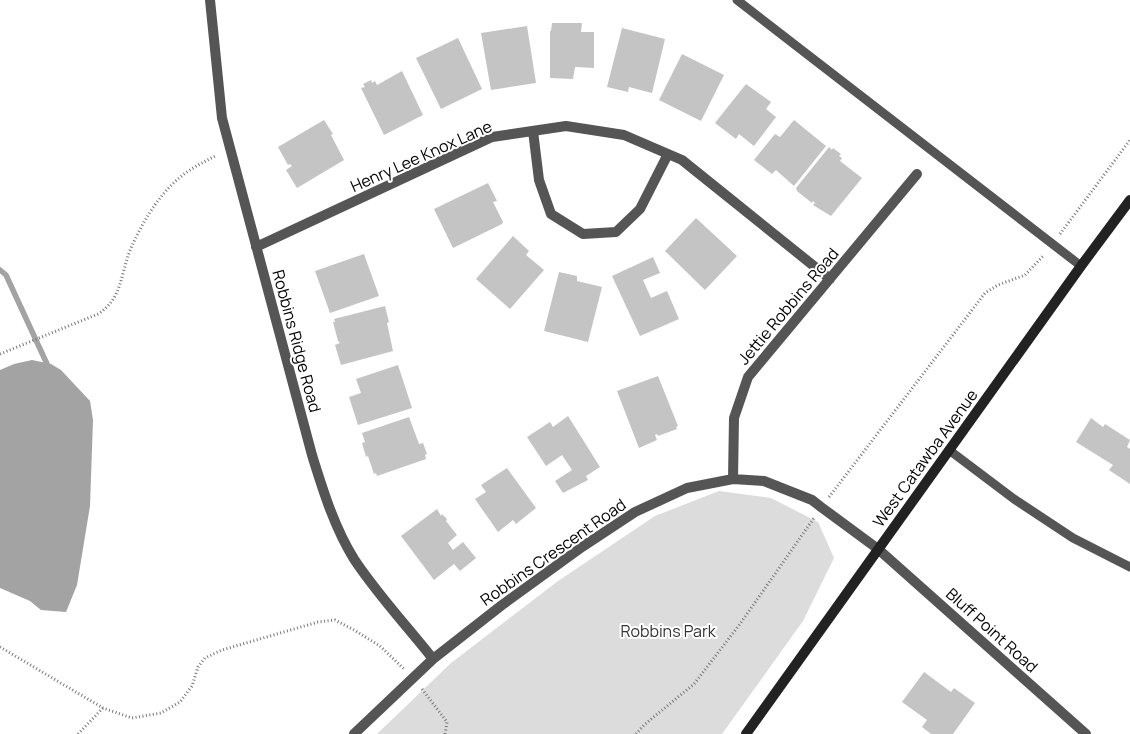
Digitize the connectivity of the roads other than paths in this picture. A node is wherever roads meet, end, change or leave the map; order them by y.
1 (210, 0) edge
2 (737, 0) edge
3 (533, 131) junction
4 (668, 154) junction
5 (917, 174) dead end
6 (1130, 200) edge
7 (256, 247) junction
8 (1081, 266) junction
9 (830, 279) junction
10 (949, 450) junction
11 (733, 479) junction
12 (878, 549) junction
13 (1130, 567) edge
14 (432, 659) junction
15 (354, 734) edge
16 (746, 734) edge
17 (1086, 734) edge

1 - 7 street, Robbins Ridge Road
2 - 8 lane
3 - 4 street, Henry Lee Knox Lane
3 - 4 street
3 - 7 street, Henry Lee Knox Lane
4 - 9 street, Henry Lee Knox Lane
5 - 9 street, Jettie Robbins Road
6 - 8 main road, West Catawba Avenue
7 - 14 street, Robbins Ridge Road
8 - 10 main road, West Catawba Avenue
9 - 11 street, Jettie Robbins Road
10 - 12 main road, West Catawba Avenue
10 - 13 lane
11 - 12 street, Robbins Crescent Road
11 - 14 street, Robbins Crescent Road
12 - 16 main road, West Catawba Avenue
12 - 17 street, Bluff Point Road
14 - 15 street, Robbins Crescent Road

